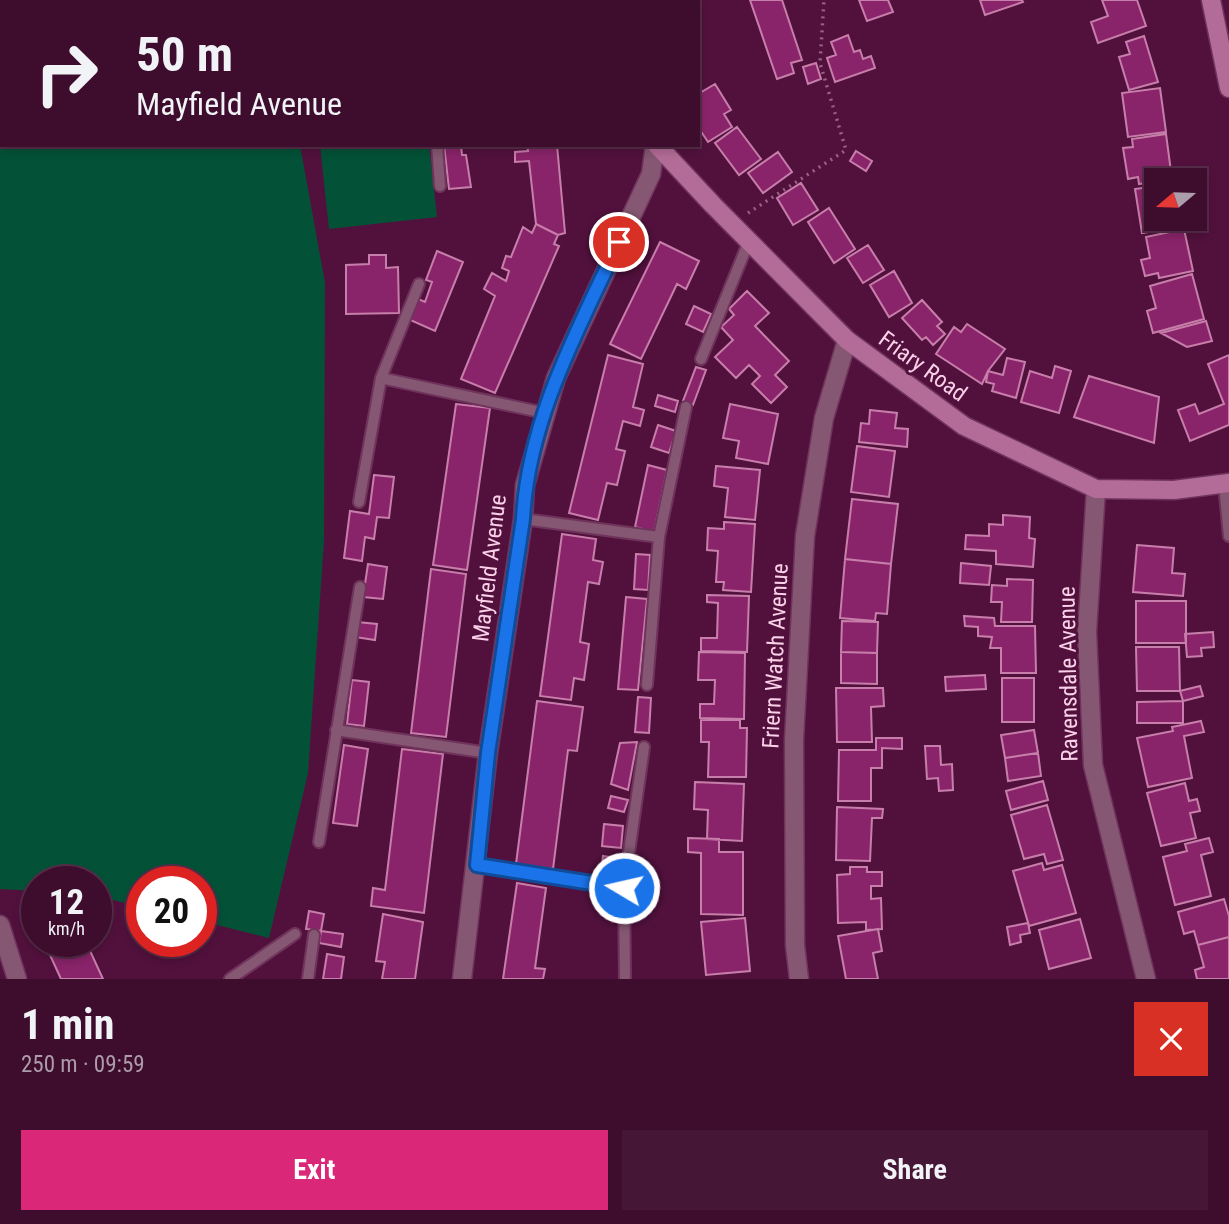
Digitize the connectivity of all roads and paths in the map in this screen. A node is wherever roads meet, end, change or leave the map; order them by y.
1 (824, 0) edge
2 (1211, 0) edge
3 (1225, 44) edge
4 (1229, 88) edge
5 (437, 147) edge
6 (656, 147) edge
7 (658, 147) edge
8 (440, 186) dead end
9 (731, 224) junction
10 (748, 241) junction
11 (419, 284) dead end
12 (847, 340) junction
13 (701, 359) dead end
14 (381, 378) junction
15 (686, 407) dead end
16 (545, 413) junction
17 (1227, 483) edge
18 (1096, 489) junction
19 (359, 502) dead end
20 (523, 519) junction
21 (1229, 536) edge
22 (659, 537) junction
23 (359, 587) dead end
24 (647, 685) dead end
25 (336, 730) junction
26 (644, 747) dead end
27 (488, 753) junction
28 (318, 842) dead end
29 (477, 865) junction
30 (624, 888) junction
31 (0, 925) edge
32 (295, 933) dead end
33 (314, 935) dead end
34 (18, 979) edge
35 (230, 979) edge
36 (308, 979) edge
37 (462, 979) edge
38 (625, 979) edge
39 (799, 979) edge
40 (1146, 979) edge

1 - 9 path
2 - 3 street
3 - 4 street
5 - 8 lane
6 - 16 street, Mayfield Avenue
7 - 9 street, Friary Road
9 - 10 street, Friary Road
10 - 12 street, Friary Road
10 - 13 lane
11 - 14 lane
12 - 18 street, Friary Road
12 - 39 street, Friern Watch Avenue
14 - 16 lane
14 - 19 lane
15 - 22 lane
16 - 20 street, Mayfield Avenue
17 - 18 street, Friary Road
17 - 21 lane
18 - 40 street, Ravensdale Avenue
20 - 22 lane
20 - 27 street, Mayfield Avenue
22 - 24 lane
23 - 25 lane
25 - 27 lane
25 - 28 lane
26 - 30 lane
27 - 29 street, Mayfield Avenue
29 - 30 lane
29 - 37 street, Mayfield Avenue
30 - 38 lane
31 - 34 street
32 - 35 lane
33 - 36 lane

